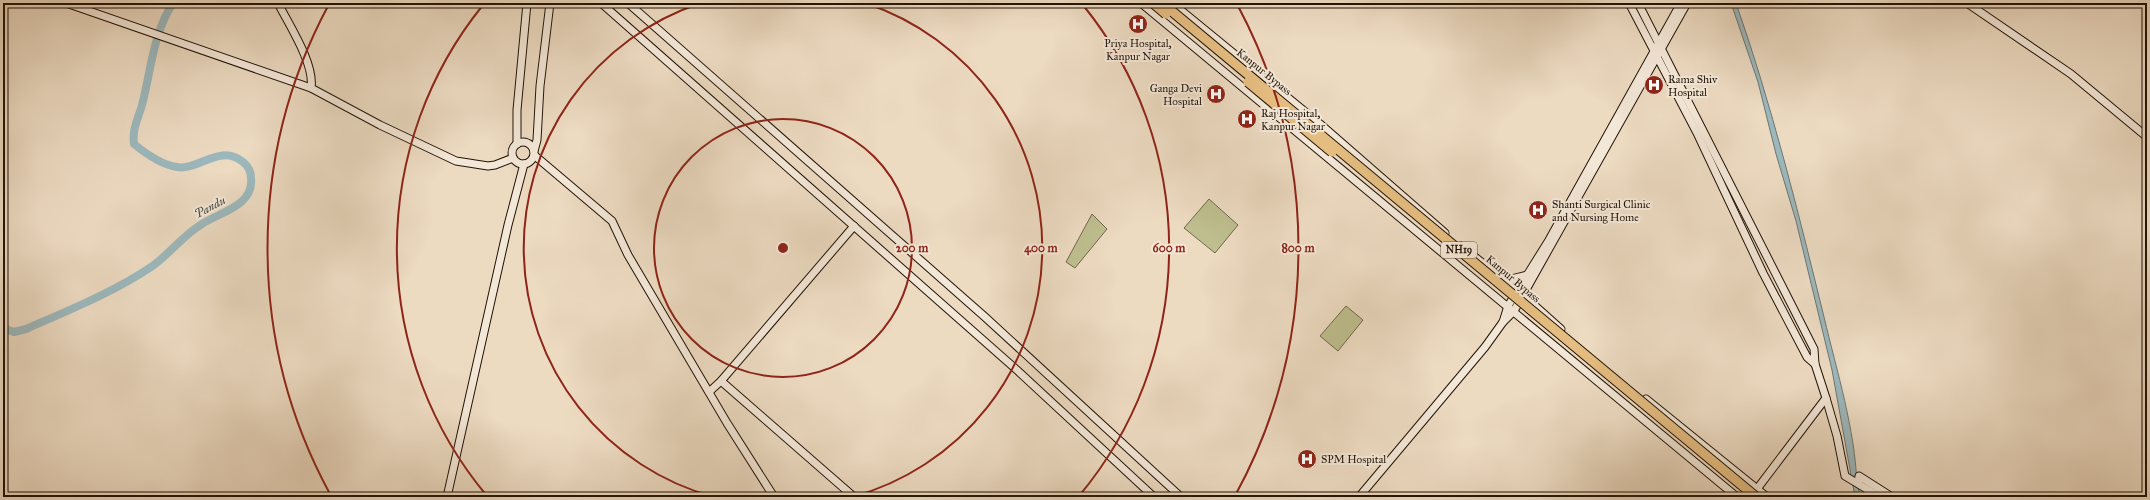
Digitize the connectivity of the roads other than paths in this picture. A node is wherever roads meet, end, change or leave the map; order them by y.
1 (66, 3) edge
2 (278, 3) edge
3 (527, 3) edge
4 (550, 3) edge
5 (601, 3) edge
6 (628, 3) edge
7 (1141, 3) edge
8 (1153, 3) edge
9 (1162, 3) edge
10 (1172, 3) edge
11 (1630, 3) edge
12 (1638, 3) edge
13 (1681, 3) edge
14 (1687, 3) edge
15 (1967, 3) edge
16 (1977, 5) edge
17 (1658, 50) junction
18 (311, 88) junction
19 (2147, 136) edge
20 (517, 144) junction
21 (534, 153) junction
22 (513, 158) junction
23 (524, 164) junction
24 (854, 226) junction
25 (1502, 279) junction
26 (1528, 279) junction
27 (1520, 293) junction
28 (1532, 303) junction
29 (1508, 306) junction
30 (1514, 312) junction
31 (1503, 322) junction
32 (1815, 364) junction
33 (721, 381) junction
34 (709, 392) junction
35 (1826, 398) junction
36 (1858, 480) junction
37 (1757, 493) edge
38 (447, 497) edge
39 (774, 497) edge
40 (854, 497) edge
41 (1154, 497) edge
42 (1181, 497) edge
43 (1359, 497) edge
44 (1737, 497) edge
45 (1746, 497) edge
46 (1767, 497) edge
47 (1880, 497) edge
48 (1892, 497) edge

1 - 18 street
2 - 18 street
3 - 20 street
4 - 21 street
5 - 24 street
6 - 42 street
7 - 29 street
8 - 45 highway, Kanpur Bypass / NH19, bridge
9 - 37 highway, Kanpur Bypass / NH19, bridge
10 - 25 street
11 - 17 street
12 - 17 street
13 - 17 street
14 - 17 street
15 - 16 street
16 - 19 street
17 - 26 street
17 - 32 street
17 - 32 street
18 - 22 street
20 - 21 street
20 - 22 street
21 - 23 street
21 - 34 street
22 - 23 street
23 - 38 street
24 - 33 street
24 - 41 street
25 - 26 street
25 - 27 street
26 - 27 street
26 - 28 street
27 - 28 street
27 - 29 street
27 - 30 street
28 - 37 street
29 - 30 street
29 - 31 street
30 - 31 street
30 - 44 street
31 - 43 street
32 - 35 street
33 - 34 street
33 - 40 street
34 - 39 street
35 - 36 street
35 - 37 street
36 - 47 street
36 - 48 street
37 - 46 street

